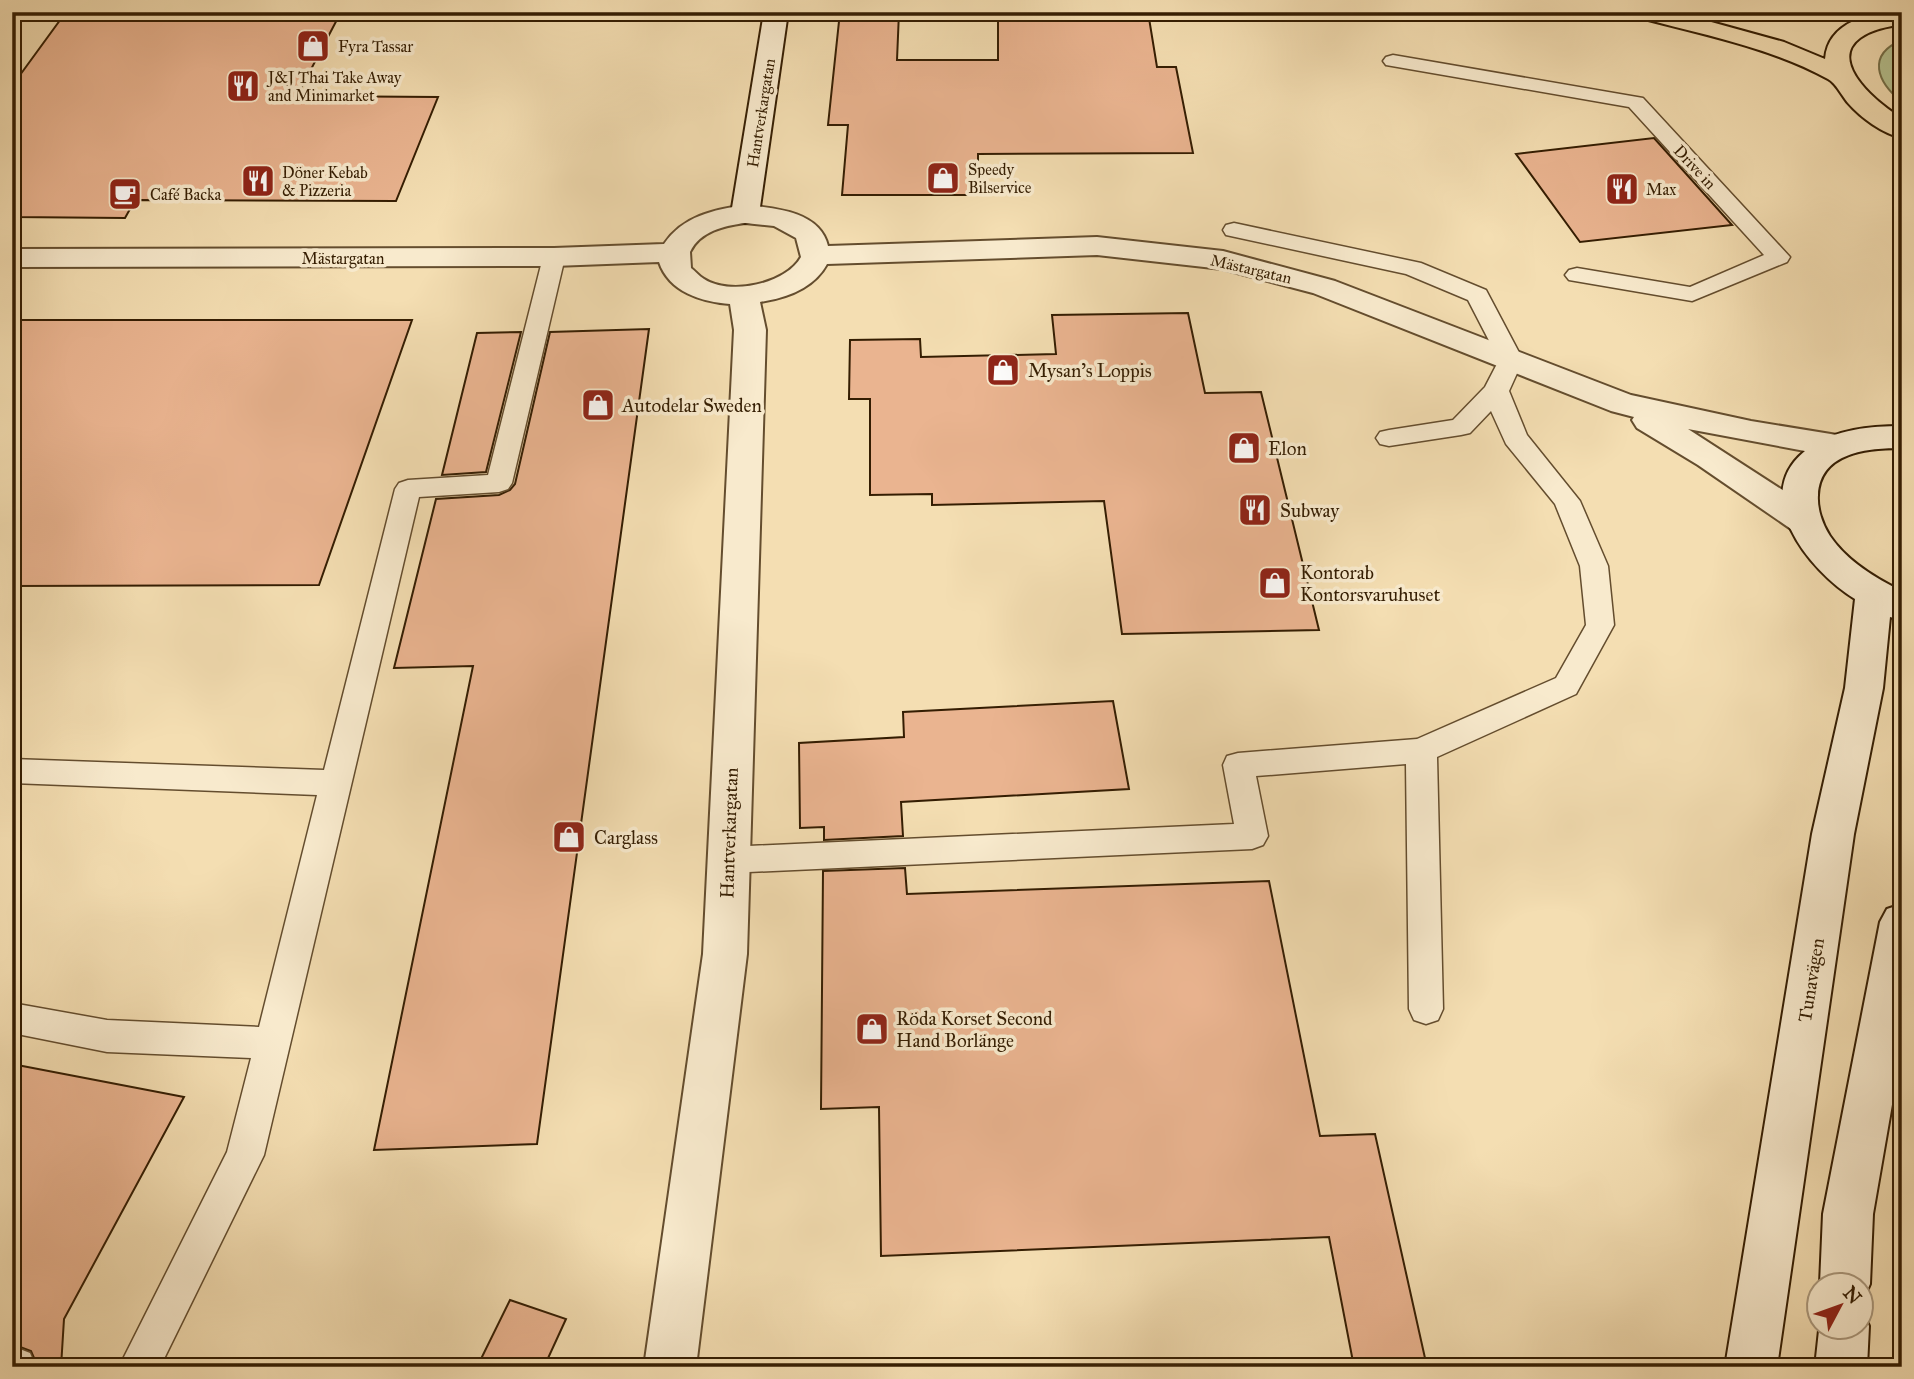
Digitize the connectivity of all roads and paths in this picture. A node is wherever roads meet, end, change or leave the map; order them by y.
1 (776, 12) edge
2 (1646, 12) edge
3 (1846, 12) edge
4 (1898, 16) edge
5 (1392, 61) dead end
6 (1839, 74) junction
7 (1899, 131) edge
8 (745, 214) junction
9 (1234, 230) dead end
10 (674, 253) junction
11 (815, 255) junction
12 (554, 257) junction
13 (12, 258) edge
14 (1577, 275) dead end
15 (744, 296) junction
16 (1511, 360) junction
17 (1496, 390) junction
18 (1623, 404) junction
19 (1902, 437) edge
20 (1389, 438) dead end
21 (1837, 446) junction
22 (1803, 520) junction
23 (1888, 601) edge
24 (1421, 751) junction
25 (12, 771) edge
26 (336, 783) junction
27 (728, 860) junction
28 (1902, 922) edge
29 (1426, 1009) dead end
30 (12, 1018) edge
31 (272, 1043) junction
32 (1846, 1270) edge
33 (1842, 1340) edge
34 (139, 1367) edge
35 (670, 1367) edge
36 (1751, 1367) edge
37 (1841, 1367) edge

1 - 8 street, Hantverkargatan
2 - 6 highway
3 - 4 highway
4 - 6 highway
5 - 14 lane, Drive in
6 - 7 highway
8 - 10 street
8 - 11 street
9 - 16 lane
10 - 12 street, Mästargatan
10 - 15 street
11 - 15 street
11 - 16 street, Mästargatan
12 - 13 street, Mästargatan
12 - 26 lane
15 - 27 street, Hantverkargatan
16 - 17 lane
16 - 18 street, Mästargatan
17 - 20 lane
17 - 24 lane
18 - 21 street, Mästargatan
18 - 22 street, Mästargatan
19 - 21 street
21 - 22 street
22 - 23 street
23 - 36 street, Tunavägen
24 - 27 lane
24 - 29 lane
25 - 26 lane
26 - 31 lane
27 - 35 street, Hantverkargatan
28 - 32 street
30 - 31 lane
31 - 34 lane
33 - 37 street

